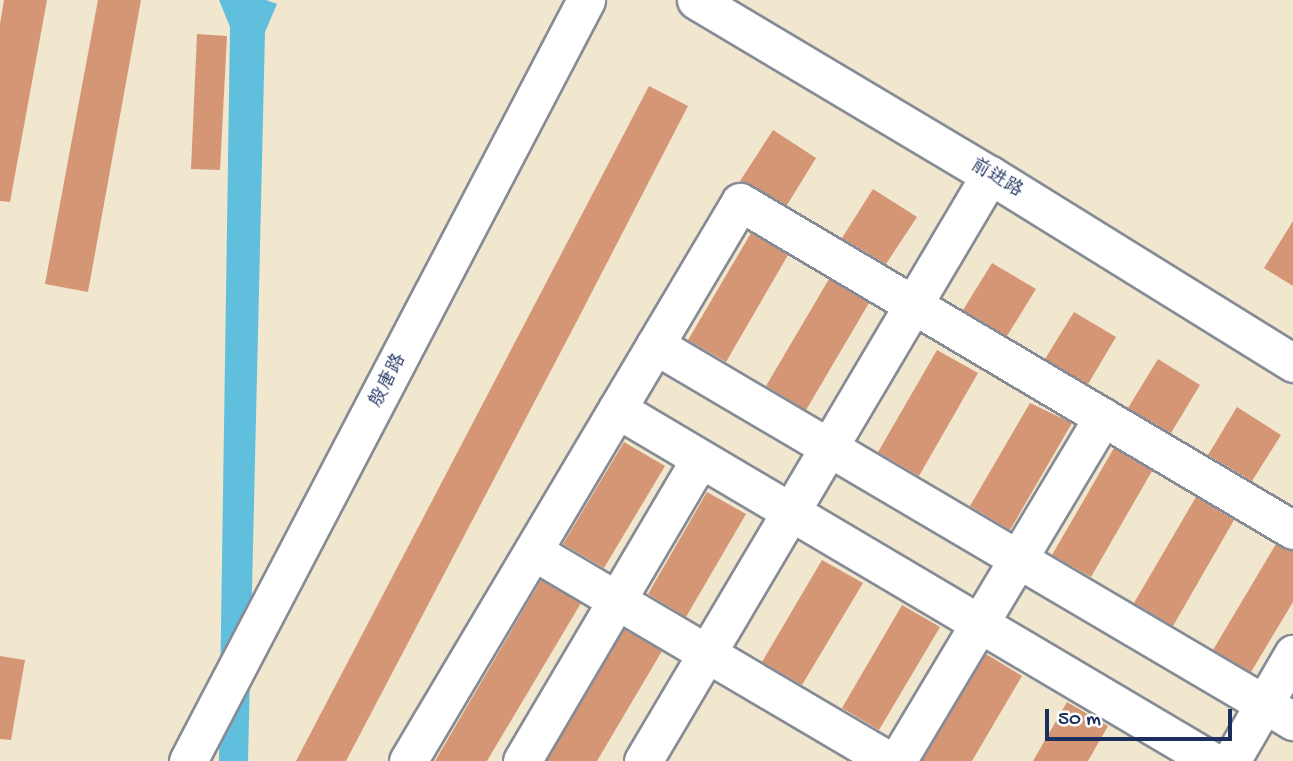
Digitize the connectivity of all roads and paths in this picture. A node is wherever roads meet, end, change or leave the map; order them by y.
1 (586, 0) edge
2 (696, 0) edge
3 (990, 175) junction
4 (914, 304) junction
5 (655, 345) junction
6 (1293, 363) edge
7 (617, 410) junction
8 (1102, 417) junction
9 (829, 447) junction
10 (699, 460) junction
11 (790, 513) junction
12 (1293, 530) edge
13 (533, 551) junction
14 (1018, 559) junction
15 (617, 600) junction
16 (979, 624) junction
17 (708, 653) junction
18 (1293, 654) edge
19 (1279, 712) edge
20 (194, 750) edge
21 (408, 761) edge
22 (522, 761) edge
23 (643, 761) edge
24 (890, 761) edge
25 (897, 761) edge
26 (1212, 761) edge
27 (1231, 761) edge

1 - 20 street, 殷唐路
2 - 3 street, 前进路
3 - 4 street
3 - 6 street, 前进路
4 - 5 street
4 - 8 street
4 - 9 street
5 - 7 street
5 - 9 street
7 - 10 street
7 - 13 street
8 - 12 street
8 - 14 street
9 - 11 street
9 - 14 street
10 - 11 street
10 - 15 street
11 - 16 street
11 - 17 street
13 - 15 street
13 - 21 street
14 - 16 street
14 - 19 street
15 - 17 street
15 - 22 street
16 - 25 street
16 - 26 street
17 - 23 street
17 - 24 street
18 - 19 street
19 - 27 street

